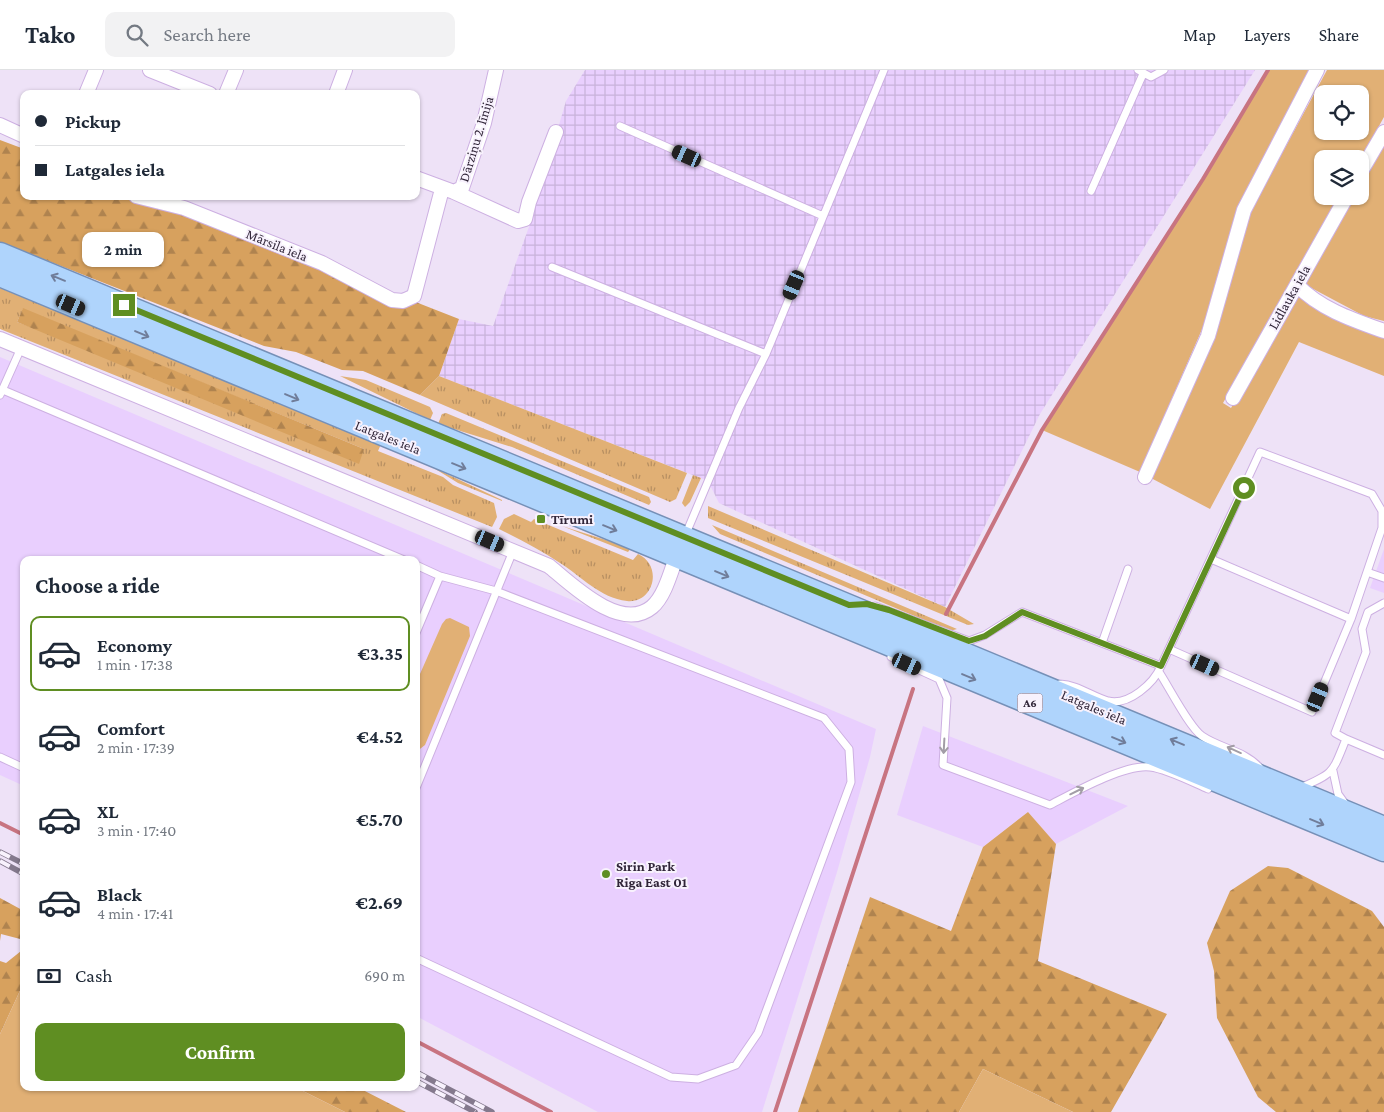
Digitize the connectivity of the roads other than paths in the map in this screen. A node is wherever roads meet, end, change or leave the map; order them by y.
1 (96, 70) edge
2 (150, 70) edge
3 (236, 70) edge
4 (345, 70) edge
5 (496, 70) edge
6 (884, 70) edge
7 (1164, 70) edge
8 (1317, 70) edge
9 (1141, 72) edge
10 (88, 90) edge
11 (200, 90) edge
12 (228, 90) edge
13 (338, 90) edge
14 (0, 125) edge
15 (620, 126) dead end
16 (556, 132) dead end
17 (1384, 132) edge
18 (20, 134) edge
19 (1369, 158) edge
20 (420, 180) edge
21 (448, 191) junction
22 (1091, 191) dead end
23 (152, 200) edge
24 (1342, 205) edge
25 (823, 216) junction
26 (0, 254) edge
27 (552, 267) dead end
28 (0, 275) edge
29 (1297, 285) junction
30 (1384, 331) edge
31 (0, 339) edge
32 (21, 348) junction
33 (766, 354) junction
34 (2, 393) edge
35 (1233, 398) dead end
36 (1145, 477) dead end
37 (1383, 511) edge
38 (681, 546) junction
39 (514, 551) junction
40 (394, 556) edge
41 (1211, 559) junction
42 (420, 567) edge
43 (1128, 569) dead end
44 (1367, 572) junction
45 (440, 576) junction
46 (1384, 578) edge
47 (496, 591) junction
48 (777, 597) junction
49 (1384, 604) edge
50 (849, 605) junction
51 (796, 615) dead end
52 (1351, 619) junction
53 (420, 624) edge
54 (1102, 643) junction
55 (1169, 649) junction
56 (882, 653) dead end
57 (1160, 669) junction
58 (1031, 681) junction
59 (1346, 739) junction
60 (1384, 755) edge
61 (0, 757) edge
62 (20, 766) edge
63 (420, 768) edge
64 (1333, 771) junction
65 (1270, 781) junction
66 (1215, 791) dead end
67 (1293, 801) junction
68 (1263, 811) dead end
69 (1353, 815) junction
70 (1384, 828) edge
71 (1384, 850) edge
72 (420, 960) edge

1 - 10 street
2 - 11 street
3 - 12 street
4 - 13 street
5 - 21 street, Dārziņu 2. līnija
6 - 25 lane
7 - 9 lane
8 - 36 street
9 - 22 lane
14 - 18 street
15 - 25 lane
16 - 21 street
17 - 19 street
20 - 21 street
21 - 23 street, Mārsila iela
24 - 29 street, Lidlauka iela
25 - 33 lane
38 -> 26 highway, Latgales iela / A6
27 - 33 lane
28 -> 38 highway, Latgales iela / A6
29 - 30 street
29 - 35 street, Lidlauka iela
31 - 32 street
32 - 34 lane
32 - 39 street
33 - 38 lane
34 - 40 lane
37 - 41 lane
37 - 44 lane
38 - 39 street
38 -> 48 highway, Latgales iela / A6
38 - 50 highway, Latgales iela / A6
39 - 47 lane
41 - 52 lane
41 - 55 lane
42 - 45 lane
43 - 54 lane
44 - 46 lane
44 - 52 lane
45 - 47 lane
45 - 53 lane
47 - 63 lane
47 - 72 lane
48 - 51 lane, Latgales iela / A6
48 -> 67 highway, Latgales iela / A6
49 - 59 lane
50 - 54 lane
50 - 58 highway, Latgales iela / A6
52 - 55 lane
54 - 57 lane
55 - 57 lane
56 -> 66 lane
57 - 58 lane
65 -> 57 lane
65 -> 58 highway, Latgales iela / A6
59 - 60 lane
59 - 64 lane
61 - 62 lane
64 - 67 lane
64 - 69 lane
65 - 67 highway, Latgales iela / A6
67 - 68 lane, Latgales iela / A6
67 - 69 highway, Latgales iela / A6
67 -> 71 highway, Latgales iela / A6
69 - 70 highway, Latgales iela / A6

